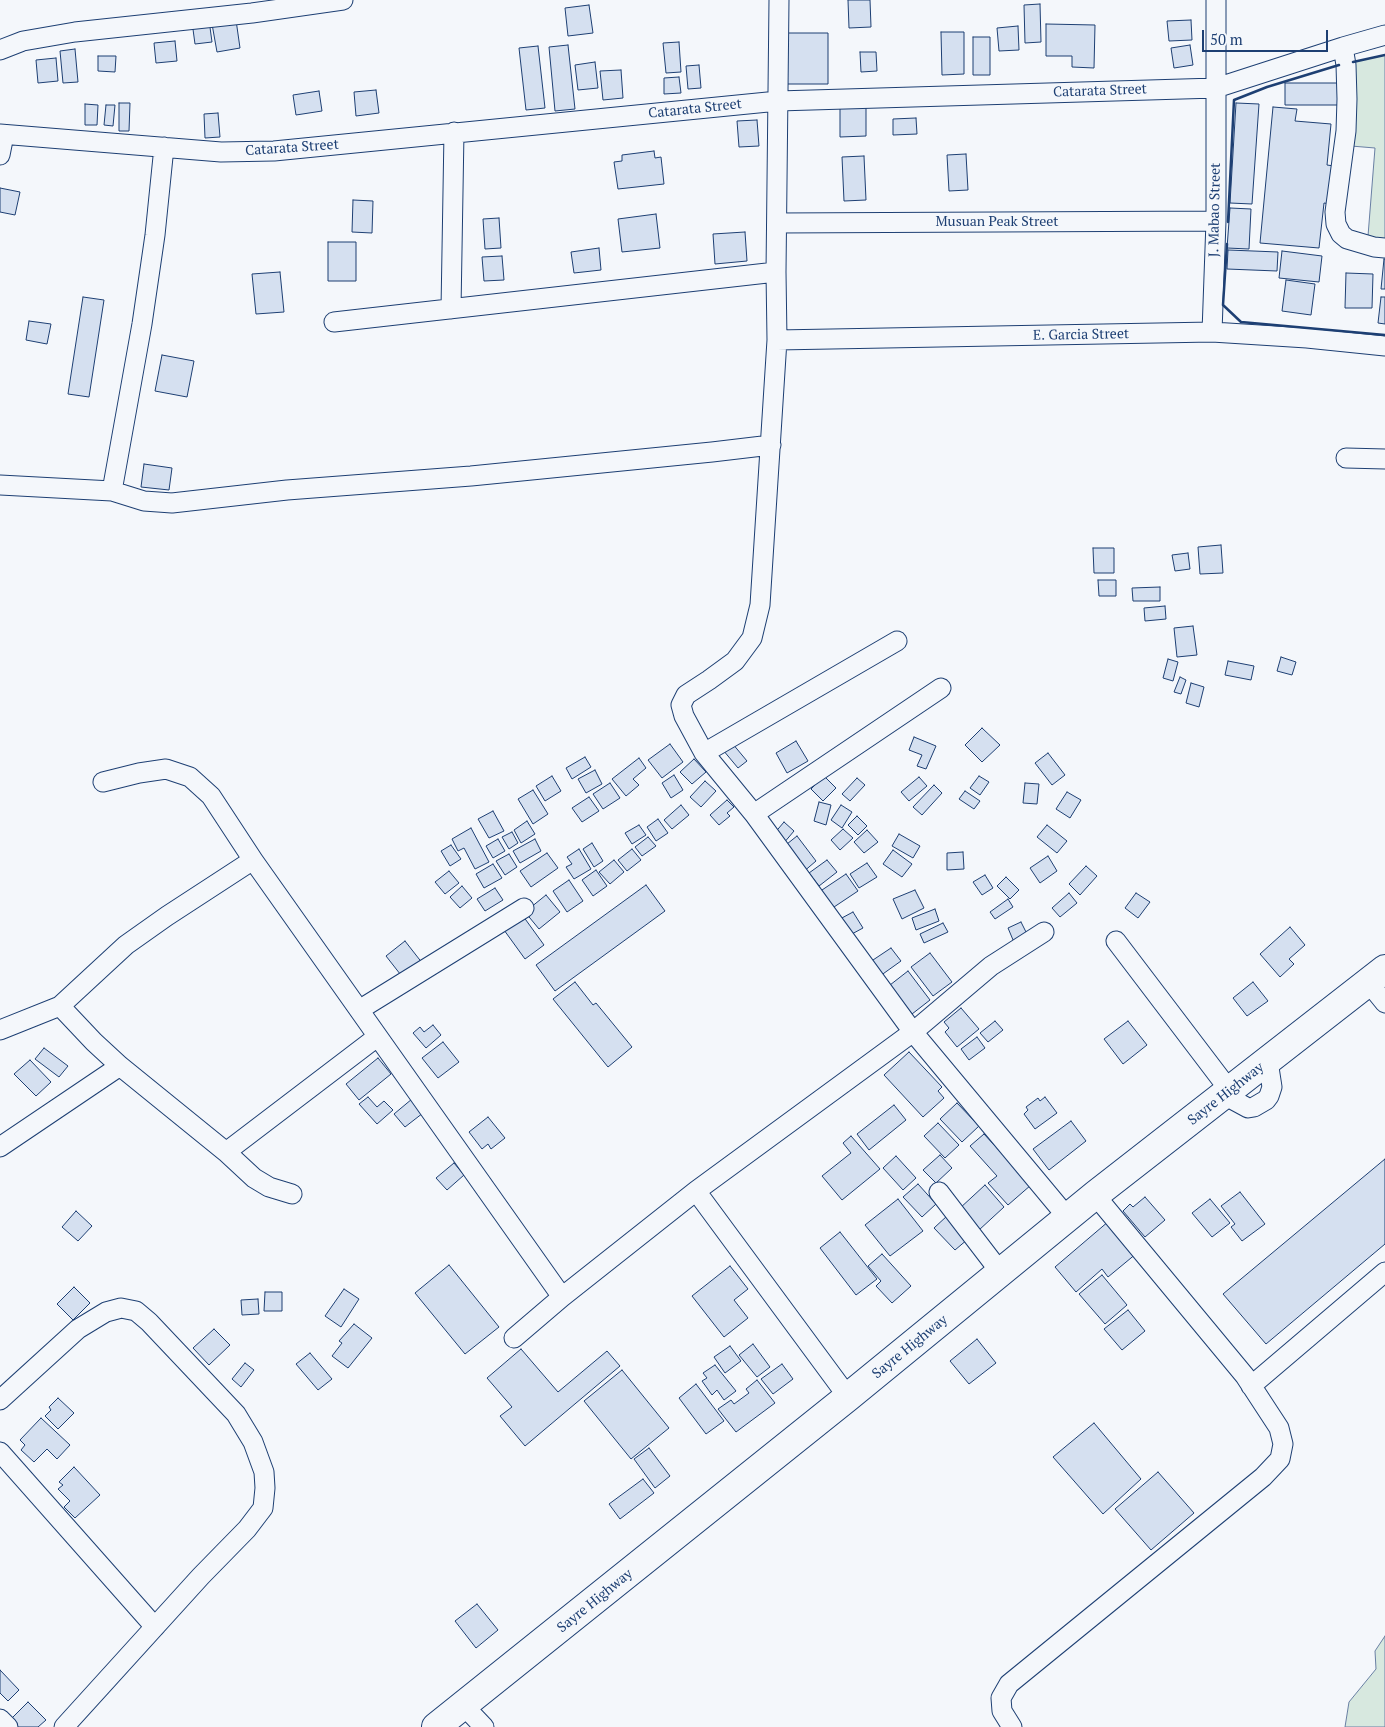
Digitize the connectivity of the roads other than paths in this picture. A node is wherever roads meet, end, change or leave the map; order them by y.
1 (343, 0) edge
2 (779, 0) edge
3 (1216, 0) edge
4 (1385, 35) edge
5 (1343, 47) junction
6 (0, 50) edge
7 (1216, 88) junction
8 (778, 100) junction
9 (454, 132) junction
10 (2, 134) edge
11 (164, 147) junction
12 (0, 155) edge
13 (1216, 221) junction
14 (777, 223) junction
15 (1385, 248) edge
16 (776, 272) junction
17 (451, 309) junction
18 (334, 322) dead end
19 (1212, 332) junction
20 (777, 340) junction
21 (1385, 346) edge
22 (771, 445) junction
23 (1346, 458) dead end
24 (1385, 459) edge
25 (0, 485) edge
26 (112, 491) junction
27 (897, 641) dead end
28 (941, 688) dead end
29 (704, 753) junction
30 (103, 782) dead end
31 (754, 814) junction
32 (253, 860) junction
33 (524, 908) dead end
34 (1044, 932) dead end
35 (1116, 941) dead end
36 (1376, 975) edge
37 (1385, 1003) edge
38 (60, 1006) junction
39 (359, 1010) junction
40 (0, 1030) edge
41 (913, 1032) junction
42 (377, 1037) junction
43 (120, 1066) junction
44 (1227, 1093) junction
45 (0, 1147) edge
46 (226, 1152) junction
47 (696, 1191) junction
48 (939, 1192) dead end
49 (292, 1194) dead end
50 (1095, 1195) junction
51 (1068, 1218) junction
52 (1385, 1272) edge
53 (1001, 1273) junction
54 (562, 1297) junction
55 (514, 1338) dead end
56 (1251, 1386) junction
57 (848, 1397) junction
58 (0, 1400) edge
59 (0, 1452) edge
60 (155, 1626) junction
61 (464, 1706) junction
62 (0, 1719) edge
63 (8, 1727) edge
64 (64, 1727) edge
65 (436, 1727) edge
66 (484, 1727) edge
67 (1012, 1727) edge

1 - 6 street
2 - 8 street
3 - 7 street, J. Mabao Street
4 - 5 street, Catarata Street
5 - 7 street, Catarata Street
5 - 15 street
7 - 8 street, Catarata Street
7 - 13 street, J. Mabao Street
8 - 9 street, Catarata Street
8 - 14 street
9 - 11 street, Catarata Street
9 - 17 street
10 - 11 street, Catarata Street
10 - 12 street
11 - 26 street
13 - 14 street, Musuan Peak Street
13 - 19 street, J. Mabao Street
14 - 16 street
16 - 17 street
16 - 20 street
17 - 18 street
19 - 20 street, E. Garcia Street
19 - 21 street, E. Garcia Street
20 - 22 street
22 - 26 street
22 - 29 street
23 - 24 street
25 - 26 street
27 - 29 street
28 - 31 street
29 - 31 street
30 - 32 street
31 - 41 street
32 - 38 street
32 - 39 street
33 - 39 street
34 - 41 street
35 - 44 street
36 - 37 street
36 - 44 highway, Sayre Highway
38 - 40 street
38 - 43 street
39 - 42 street
41 - 47 street
41 - 51 street
42 - 46 street
42 - 54 street
43 - 45 street
43 - 46 street
44 - 50 highway, Sayre Highway
46 - 49 street
47 - 54 street
47 - 57 street
48 - 53 street
50 - 51 highway, Sayre Highway
50 - 56 street
51 - 53 highway, Sayre Highway
52 - 56 street
53 - 57 highway, Sayre Highway
54 - 55 street
56 - 67 street
57 - 61 highway, Sayre Highway
58 - 60 street
59 - 60 street
60 - 64 street
61 - 65 highway, Sayre Highway
61 - 66 street
62 - 63 street

